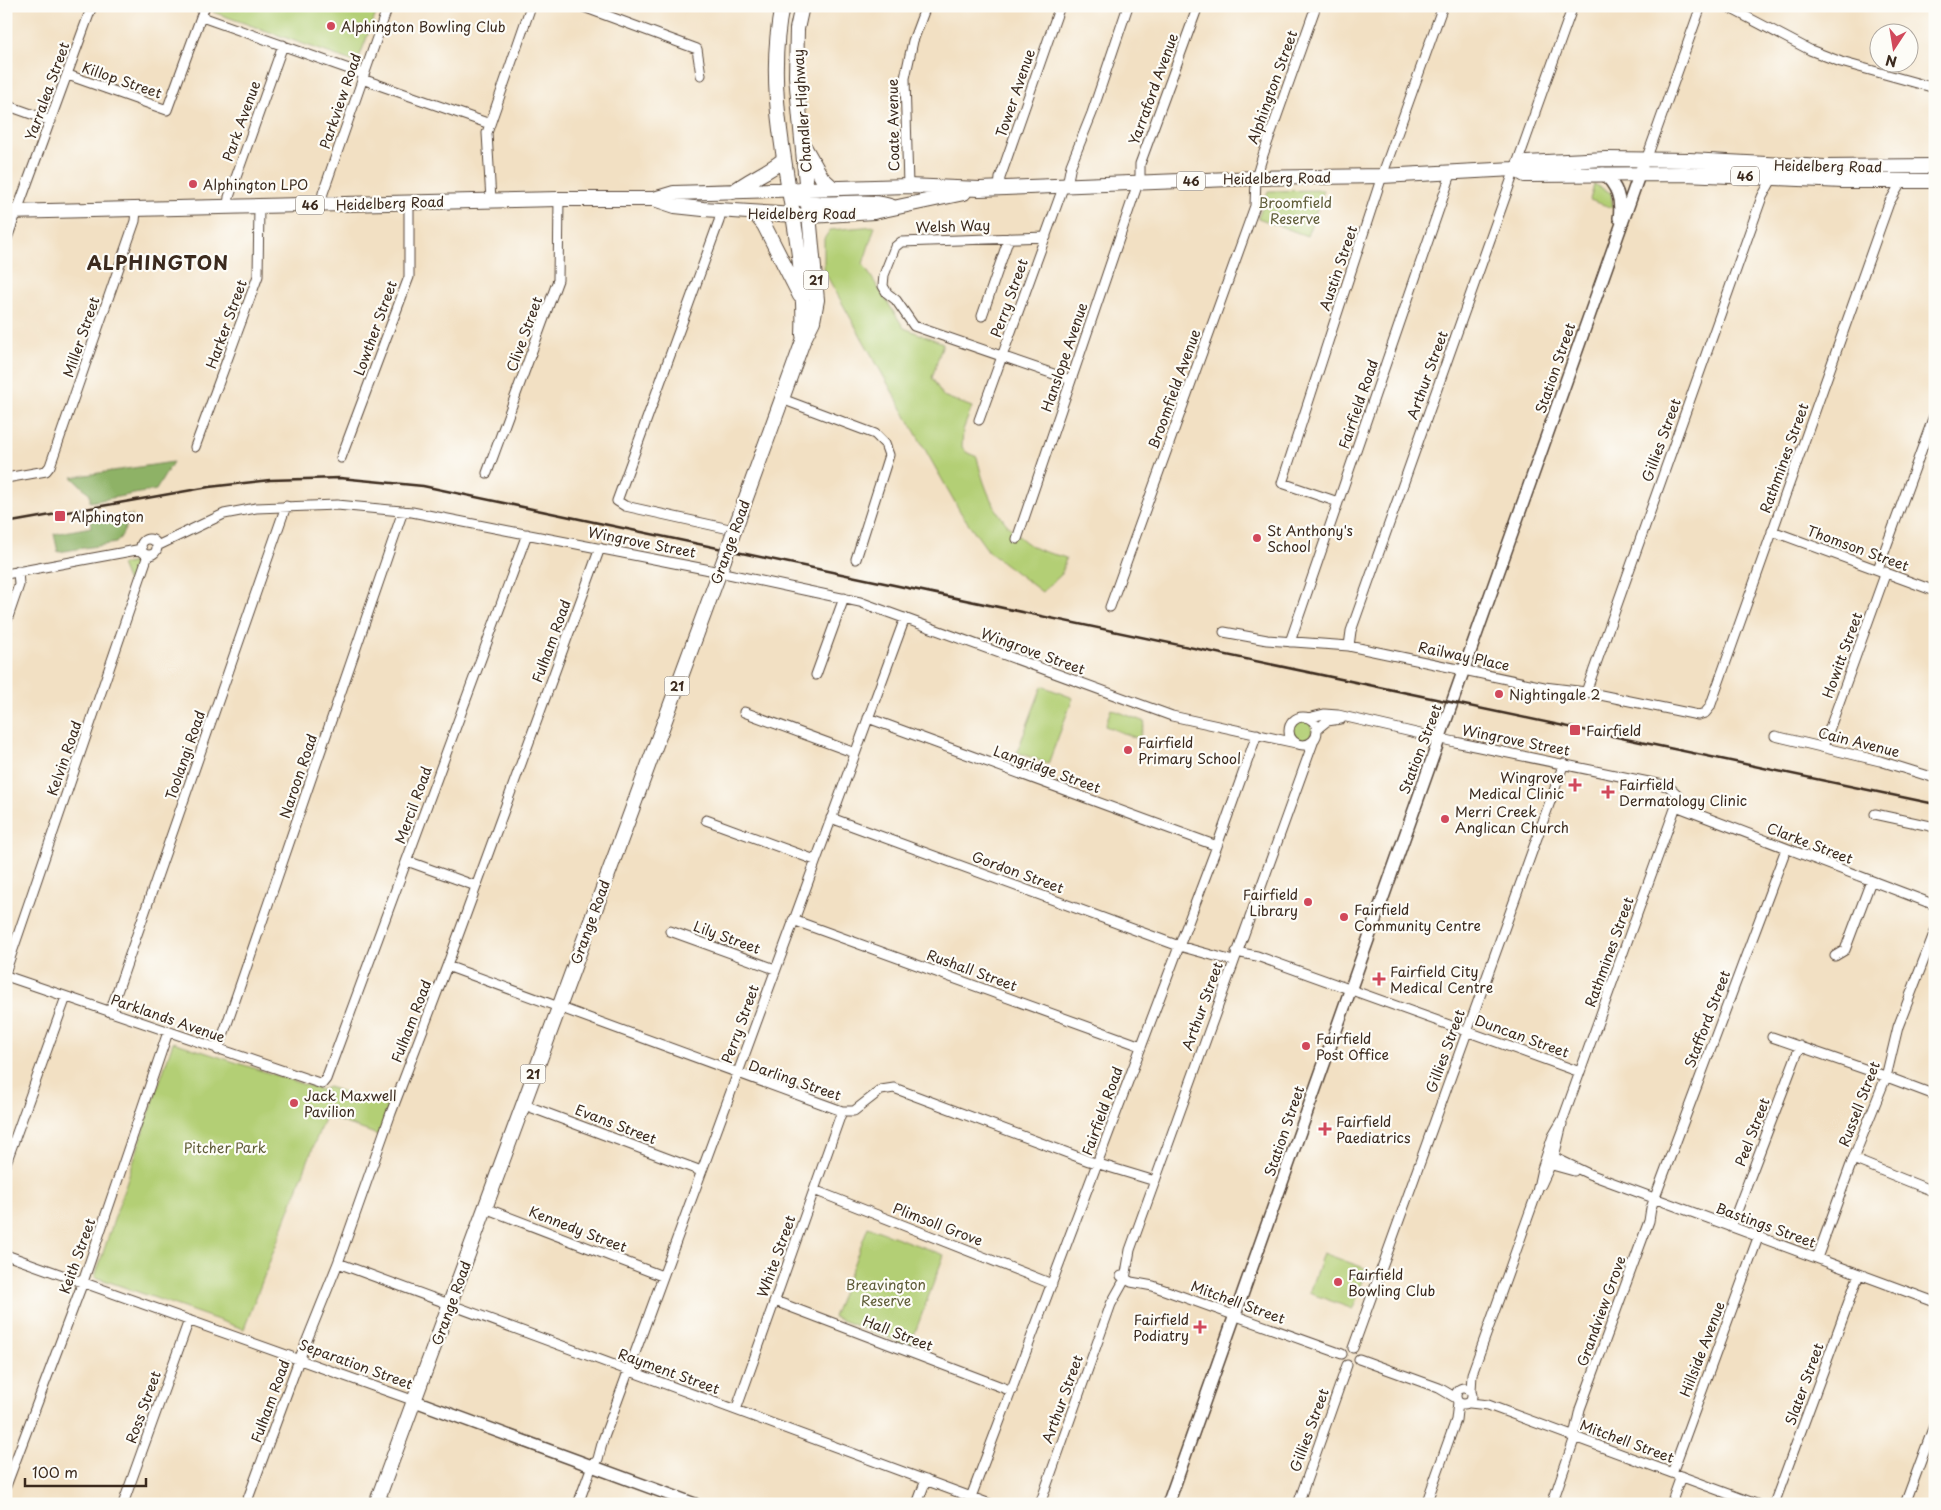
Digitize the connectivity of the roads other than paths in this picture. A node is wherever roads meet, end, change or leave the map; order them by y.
1 (92, 6) edge
2 (205, 6) edge
3 (388, 6) edge
4 (531, 6) edge
5 (580, 6) edge
6 (782, 6) edge
7 (802, 6) edge
8 (926, 6) edge
9 (1060, 6) edge
10 (1128, 6) edge
11 (1198, 6) edge
12 (1316, 6) edge
13 (1443, 6) edge
14 (1573, 6) edge
15 (1701, 6) edge
16 (1726, 6) edge
17 (202, 17) junction
18 (283, 45) junction
19 (68, 75) junction
20 (702, 75) dead end
21 (362, 77) junction
22 (1935, 88) edge
23 (6, 105) edge
24 (51, 121) junction
25 (490, 124) junction
26 (803, 145) junction
27 (783, 160) junction
28 (1646, 160) junction
29 (1934, 166) edge
30 (1514, 169) junction
31 (1603, 173) junction
32 (1640, 173) junction
33 (1451, 174) junction
34 (1382, 176) junction
35 (1756, 177) junction
36 (1773, 177) junction
37 (1256, 178) junction
38 (1884, 181) junction
39 (1902, 181) junction
40 (1139, 183) junction
41 (1931, 184) edge
42 (1065, 185) junction
43 (833, 188) junction
44 (998, 188) junction
45 (906, 189) junction
46 (980, 189) junction
47 (788, 190) junction
48 (734, 192) junction
49 (950, 196) junction
50 (1762, 197) junction
51 (654, 198) junction
52 (559, 199) junction
53 (491, 200) junction
54 (408, 202) junction
55 (809, 203) junction
56 (1890, 203) junction
57 (322, 205) junction
58 (228, 206) junction
59 (258, 206) junction
60 (896, 208) junction
61 (136, 210) junction
62 (721, 211) junction
63 (12, 212) edge
64 (755, 214) junction
65 (792, 216) junction
66 (1617, 235) junction
67 (1046, 237) junction
68 (1009, 238) junction
69 (6, 241) edge
70 (804, 304) junction
71 (982, 316) dead end
72 (803, 341) junction
73 (1002, 356) junction
74 (1071, 380) junction
75 (782, 398) junction
76 (1934, 417) edge
77 (979, 420) dead end
78 (195, 447) dead end
79 (342, 458) dead end
80 (487, 473) dead end
81 (6, 478) edge
82 (1338, 502) junction
83 (286, 506) junction
84 (403, 511) junction
85 (734, 531) junction
86 (1772, 531) junction
87 (527, 534) junction
88 (1017, 539) dead end
89 (157, 546) junction
90 (600, 548) junction
91 (145, 552) junction
92 (856, 560) dead end
93 (722, 566) junction
94 (18, 571) junction
95 (1882, 571) junction
96 (6, 574) edge
97 (1935, 591) edge
98 (844, 598) junction
99 (1110, 607) dead end
100 (904, 618) junction
101 (6, 623) edge
102 (1224, 632) dead end
103 (1290, 642) junction
104 (1349, 646) junction
105 (1465, 670) junction
106 (816, 675) dead end
107 (1586, 692) junction
108 (744, 712) dead end
109 (1698, 715) joint
110 (868, 718) junction
111 (1308, 718) junction
112 (1347, 718) junction
113 (1289, 727) junction
114 (1317, 729) junction
115 (1257, 734) junction
116 (1775, 736) dead end
117 (1440, 738) junction
118 (1314, 740) junction
119 (1298, 744) junction
120 (1824, 747) junction
121 (855, 753) junction
122 (1564, 763) junction
123 (1302, 771) junction
124 (1935, 778) edge
125 (1677, 794) joint
126 (1676, 806) junction
127 (1875, 814) dead end
128 (831, 818) junction
129 (706, 820) dead end
130 (1935, 826) edge
131 (1217, 846) junction
132 (1786, 849) junction
133 (816, 860) junction
134 (407, 861) junction
135 (1870, 881) junction
136 (476, 886) junction
137 (1935, 905) edge
138 (794, 920) junction
139 (670, 930) dead end
140 (1935, 931) edge
141 (1179, 946) junction
142 (1237, 949) junction
143 (1835, 956) dead end
144 (1232, 964) junction
145 (447, 966) junction
146 (775, 969) junction
147 (6, 970) edge
148 (6, 976) edge
149 (1350, 989) junction
150 (66, 997) junction
151 (558, 1007) junction
152 (110, 1012) junction
153 (1466, 1030) junction
154 (168, 1032) junction
155 (1772, 1037) dead end
156 (1141, 1046) junction
157 (1800, 1046) junction
158 (218, 1050) junction
159 (1580, 1072) junction
160 (736, 1073) junction
161 (1886, 1077) junction
162 (322, 1084) joint
163 (1935, 1095) edge
164 (522, 1104) junction
165 (842, 1111) junction
166 (1853, 1159) junction
167 (1549, 1160) junction
168 (6, 1163) edge
169 (1098, 1163) junction
170 (700, 1171) junction
171 (1154, 1184) junction
172 (814, 1190) junction
173 (1935, 1192) edge
174 (1657, 1199) junction
175 (485, 1208) junction
176 (1731, 1227) junction
177 (1759, 1235) junction
178 (6, 1255) edge
179 (1817, 1258) junction
180 (338, 1264) junction
181 (1859, 1274) junction
182 (662, 1276) junction
183 (1124, 1276) junction
184 (83, 1282) junction
185 (1052, 1284) junction
186 (774, 1301) junction
187 (1935, 1302) edge
188 (450, 1304) junction
189 (1234, 1315) junction
190 (189, 1320) junction
191 (1353, 1348) junction
192 (1342, 1354) junction
193 (1359, 1359) junction
194 (299, 1360) junction
195 (1347, 1365) junction
196 (628, 1370) junction
197 (1012, 1391) junction
198 (1464, 1396) junction
199 (415, 1401) junction
200 (736, 1410) junction
201 (1935, 1423) edge
202 (1572, 1436) junction
203 (593, 1467) junction
204 (1672, 1472) junction
205 (1681, 1476) junction
206 (926, 1480) junction
207 (6, 1486) edge
208 (971, 1497) junction
209 (377, 1501) edge
210 (123, 1504) edge
211 (246, 1504) edge
212 (392, 1504) edge
213 (578, 1504) edge
214 (695, 1504) edge
215 (917, 1504) edge
216 (990, 1504) edge
217 (1040, 1504) edge
218 (1168, 1504) edge
219 (1298, 1504) edge
220 (1426, 1504) edge
221 (1552, 1504) edge
222 (1671, 1504) edge
223 (1756, 1504) edge
224 (1774, 1504) edge
225 (1905, 1504) edge

1 - 19 street, Yarralea Street
2 - 17 street
3 - 21 street, Parkview Road
4 - 25 street
5 - 20 street
6 - 27 main road, Chandler Highway / 21
7 - 26 main road, Chandler Highway / 21
8 - 45 street, Coate Avenue
9 - 44 street, Tower Avenue
10 - 42 street, Perry Street
11 - 40 street, Yarraford Avenue
12 - 37 street, Alphington Street
13 - 34 street, Austin Street
14 - 30 street, Arthur Street
15 - 28 street, Station Street
16 - 22 street
17 - 18 street
17 - 19 street, Killop Street
18 - 21 street
18 - 58 street, Park Avenue
19 - 24 street, Yarralea Street
21 - 25 street
21 - 57 street, Parkview Road
23 - 24 street
24 - 63 street, Yarralea Street
25 - 53 street
26 - 43 main road
26 - 55 main road, Chandler Highway / 21
27 - 47 main road, Chandler Highway / 21
27 - 48 main road
28 - 29 main road, Heidelberg Road / 46
28 - 30 main road, Heidelberg Road / 46
28 - 32 main road, Station Street
30 - 31 main road, Heidelberg Road / 46
30 - 33 main road, Heidelberg Road / 46
30 - 104 street, Arthur Street
31 - 32 main road, Heidelberg Road / 46
31 - 66 main road
32 - 35 main road, Heidelberg Road / 46
32 - 66 main road, Station Street
33 - 34 main road, Heidelberg Road / 46
33 - 82 street, Fairfield Road
34 - 37 main road, Heidelberg Road / 46
34 - 82 street, Austin Street
35 - 36 main road, Heidelberg Road / 46
35 - 50 street
36 - 38 main road, Heidelberg Road / 46
36 - 50 street, Gillies Street
37 - 40 main road, Heidelberg Road / 46
37 - 99 street, Broomfield Avenue
38 - 39 main road, Heidelberg Road / 46
38 - 56 street
39 - 41 main road, Heidelberg Road / 46
39 - 56 street, Rathmines Street
40 - 42 main road, Heidelberg Road / 46
40 - 74 street, Hanslope Avenue
42 - 44 main road, Heidelberg Road / 46
42 - 67 street, Perry Street
43 - 45 main road, Heidelberg Road / 46
43 - 55 main road, Heidelberg Road / 46
44 - 46 main road, Heidelberg Road / 46
45 - 46 main road, Heidelberg Road / 46
45 - 49 main road
45 - 60 main road
46 - 49 main road, Heidelberg Road / 46
47 - 48 main road, Heidelberg Road / 46
47 - 55 main road, Heidelberg Road / 46
47 - 65 main road, Chandler Highway / 21
48 - 51 main road, Heidelberg Road / 46
49 - 60 main road, Heidelberg Road / 46
50 - 107 street, Gillies Street
51 - 52 main road, Heidelberg Road / 46
51 - 62 main road, Heidelberg Road / 46
52 - 53 main road, Heidelberg Road / 46
52 - 80 street, Clive Street
53 - 54 main road, Heidelberg Road / 46
54 - 57 main road, Heidelberg Road / 46
54 - 79 street, Lowther Street
55 - 60 main road, Heidelberg Road / 46
55 - 65 main road, Heidelberg Road / 46
55 - 72 main road, Grange Road / 21
56 - 86 street, Rathmines Street
57 - 59 main road, Heidelberg Road / 46
58 - 59 main road, Heidelberg Road / 46
58 - 61 main road, Heidelberg Road / 46
59 - 78 street, Harker Street
61 - 63 main road, Heidelberg Road / 46
61 - 81 street, Miller Street
62 - 64 main road, Heidelberg Road / 46
62 - 85 street
63 - 69 street, Yarralea Street
64 - 65 main road, Heidelberg Road / 46
64 - 70 main road
65 - 70 main road, Grange Road / 21
66 - 105 main road, Station Street
67 - 68 street, Welsh Way
67 - 73 street, Perry Street
68 - 71 street
68 - 73 street, Welsh Way
70 - 72 main road, Grange Road / 21
72 - 75 main road, Grange Road / 21
73 - 74 street
73 - 77 street, Perry Street
74 - 88 street, Hanslope Avenue
75 - 85 main road, Grange Road / 21
75 - 92 street
76 - 95 street, Howitt Street
82 - 103 street, Fairfield Road
83 - 84 street, Wingrove Street
83 - 89 street, Wingrove Street
83 - 152 street, Toolangi Road
84 - 87 street, Wingrove Street
84 - 158 street, Naroon Road
85 - 93 main road, Grange Road / 21, bridge
86 - 95 street, Thomson Street
86 - 109 street, Rathmines Street
87 - 90 street, Wingrove Street
87 - 134 street, Mercil Road
89 - 91 street
89 - 91 street
90 - 93 street, Wingrove Street
90 - 136 street, Fulham Road
91 - 94 street
91 - 147 street, Kelvin Road
93 - 98 street, Wingrove Street
93 - 151 main road, Grange Road / 21
94 - 96 street
94 - 101 street
95 - 97 street, Thomson Street
95 - 120 street, Howitt Street
98 - 100 street, Wingrove Street
98 - 106 street
100 - 110 street, Perry Street
100 - 115 street, Wingrove Street
102 - 103 street, Railway Place
103 - 104 street, Railway Place
104 - 105 street, Railway Place
105 - 107 street, Railway Place
105 - 117 main road, Station Street
107 - 109 street, Railway Place
108 - 121 street
110 - 121 street, Perry Street
110 - 131 street, Langridge Street
111 - 112 street, Wingrove Street
111 - 113 street
111 - 114 street
112 - 114 street, Wingrove Street
112 - 117 street, Wingrove Street
113 - 115 street, Wingrove Street
113 - 119 street
114 - 118 street
115 - 119 street, Wingrove Street
115 - 131 street, Fairfield Road
116 - 120 street, Cain Avenue
117 - 122 street, Wingrove Street
117 - 149 main road, Station Street
118 - 119 street
118 - 123 street, Arthur Street
119 - 123 street, Arthur Street
120 - 124 street, Cain Avenue
121 - 128 street, Perry Street
122 - 125 street, Wingrove Street
122 - 153 street, Gillies Street
123 - 142 street, Arthur Street
125 - 126 street, Rathmines Street
126 - 132 street, Clarke Street
126 - 159 street, Rathmines Street
127 - 130 street
128 - 133 street, Perry Street
128 - 141 street, Gordon Street
129 - 133 street
131 - 141 street, Fairfield Road
132 - 135 street, Clarke Street
132 - 174 street, Stafford Street
133 - 138 street, Perry Street
134 - 136 street
134 - 162 street, Mercil Road
135 - 137 street, Clarke Street
135 - 143 street
136 - 145 street, Fulham Road
138 - 146 street, Perry Street
138 - 156 street, Rushall Street
139 - 146 street, Lily Street
140 - 161 street, Russell Street
141 - 144 street, Gordon Street
141 - 156 street, Fairfield Road
142 - 144 street, Arthur Street
142 - 149 street, Duncan Street
144 - 171 street, Arthur Street
145 - 151 street, Darling Street
145 - 180 street, Fulham Road
146 - 160 street, Perry Street
148 - 150 street, Parklands Avenue
149 - 153 street, Duncan Street
149 - 189 main road, Station Street
150 - 152 street, Parklands Avenue
150 - 168 street
151 - 160 street, Darling Street
151 - 164 main road, Grange Road / 21
152 - 154 street, Parklands Avenue
153 - 159 street, Duncan Street
153 - 191 street, Gillies Street
154 - 158 street, Parklands Avenue
154 - 184 street, Keith Street
155 - 157 street
156 - 169 street, Fairfield Road
157 - 161 street
157 - 176 street, Peel Street
158 - 162 street, Parklands Avenue
159 - 167 street, Rathmines Street
160 - 165 street, Darling Street
160 - 170 street, Perry Street
161 - 163 street
161 - 166 street, Russell Street
164 - 170 street, Evans Street
164 - 175 main road, Grange Road / 21
165 - 169 street, Darling Street
165 - 172 street, White Street
166 - 173 street
166 - 179 street, Russell Street
167 - 174 street, Bastings Street
167 - 198 street, Rathmines Street
169 - 171 street, Darling Street
169 - 185 street, Fairfield Road
170 - 182 street, Perry Street
171 - 183 street, Arthur Street
172 - 185 street, Plimsoll Grove
172 - 186 street, White Street
174 - 176 street, Bastings Street
174 - 202 street, Grandview Grove
175 - 182 street, Kennedy Street
175 - 188 main road, Grange Road / 21
176 - 177 street, Bastings Street
177 - 179 street, Bastings Street
177 - 204 street, Hillside Avenue
178 - 184 street, Separation Street
179 - 181 street, Bastings Street
180 - 188 street, Rayment Street
180 - 194 street, Fulham Road
181 - 187 street, Bastings Street
181 - 224 street, Slater Street
182 - 196 street, Perry Street
183 - 189 street, Mitchell Street
183 - 217 street, Arthur Street
184 - 190 street, Separation Street
184 - 207 street, Keith Street
185 - 197 street, Fairfield Road
186 - 197 street, Hall Street
186 - 200 street, White Street
188 - 196 street, Rayment Street
188 - 199 main road, Grange Road / 21
189 - 192 street, Mitchell Street
189 - 218 main road, Station Street
190 - 194 street, Separation Street
190 - 210 street, Ross Street
191 - 192 street
191 - 193 street
192 - 195 street
193 - 195 street
193 - 198 street, Mitchell Street
194 - 199 street, Separation Street
194 - 211 street, Fulham Road
195 - 219 street, Gillies Street
196 - 200 street, Rayment Street
196 - 203 street, Perry Street
197 - 208 street, Fairfield Road
198 - 202 street, Mitchell Street
198 - 220 street, Rathmines Street
199 - 203 main road, Separation Street
199 - 209 main road, Grange Road / 21
200 - 206 street, Rayment Street
201 - 225 street
202 - 204 street, Mitchell Street
202 - 221 street, Grandview Grove
203 - 213 street, Perry Street
203 - 214 main road, Separation Street
204 - 205 street, Mitchell Street
205 - 222 street
205 - 223 street, Mitchell Street
206 - 208 street, Rayment Street
206 - 215 street
208 - 216 street, Rayment Street
209 - 212 street

